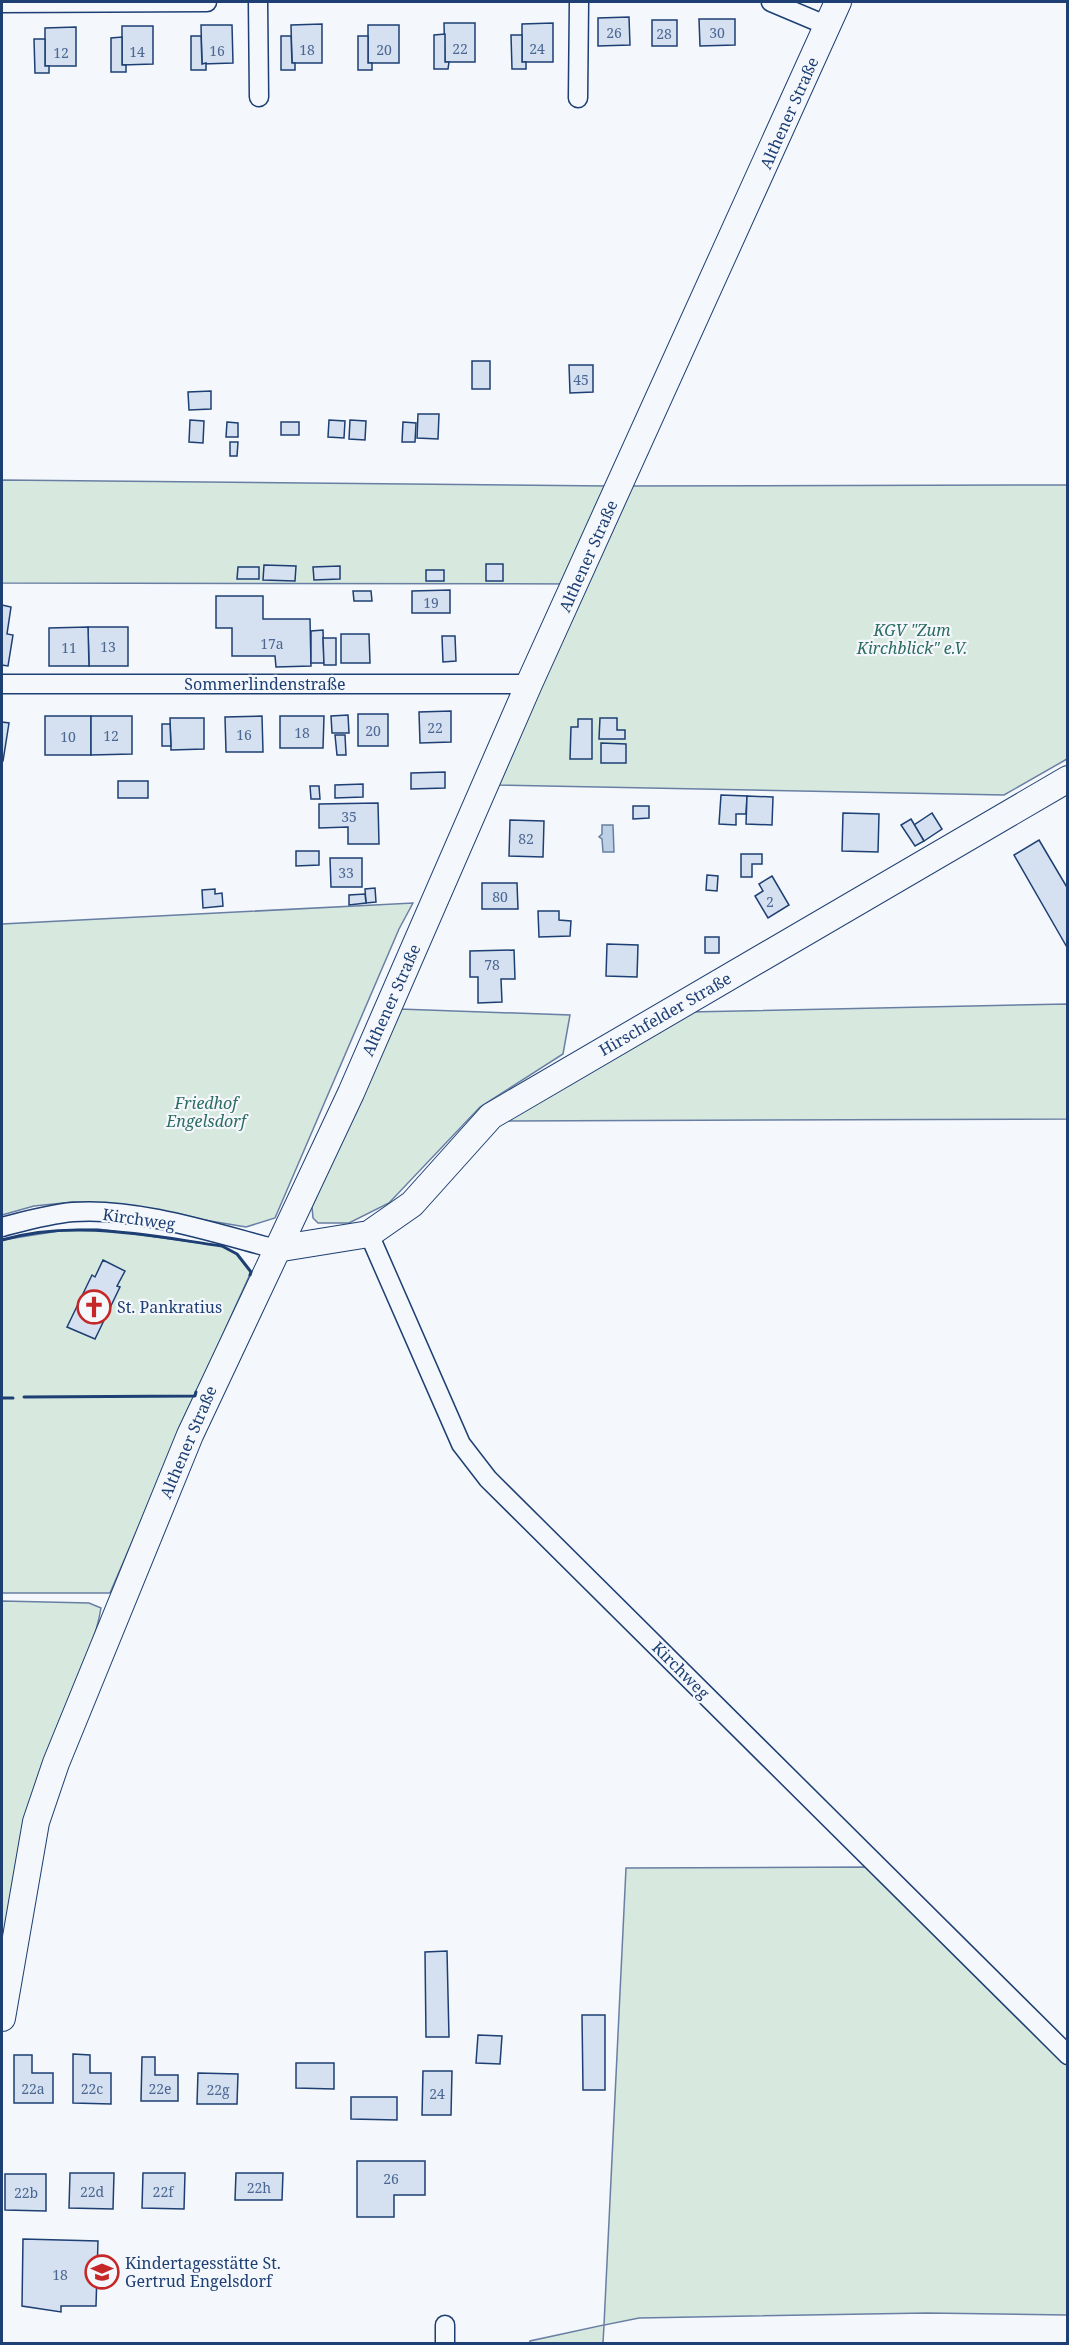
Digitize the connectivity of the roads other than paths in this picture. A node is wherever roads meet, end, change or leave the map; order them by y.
1 (207, 2) edge
2 (258, 2) edge
3 (579, 2) edge
4 (771, 2) edge
5 (838, 2) edge
6 (2, 3) edge
7 (828, 26) junction
8 (259, 97) dead end
9 (578, 98) dead end
10 (2, 684) edge
11 (530, 684) junction
12 (1068, 779) edge
13 (2, 1227) edge
14 (369, 1234) junction
15 (276, 1249) junction
16 (2, 2018) edge
17 (1068, 2055) edge

1 - 6 street
2 - 8 street
3 - 9 street
4 - 7 street
5 - 7 main road, Althener Straße
7 - 11 main road, Althener Straße
10 - 11 street, Sommerlindenstraße
11 - 15 main road, Althener Straße
12 - 14 main road, Hirschfelder Straße
13 - 15 street, Kirchweg
14 - 15 main road, Hirschfelder Straße
14 - 17 street, Kirchweg
15 - 16 main road, Althener Straße

